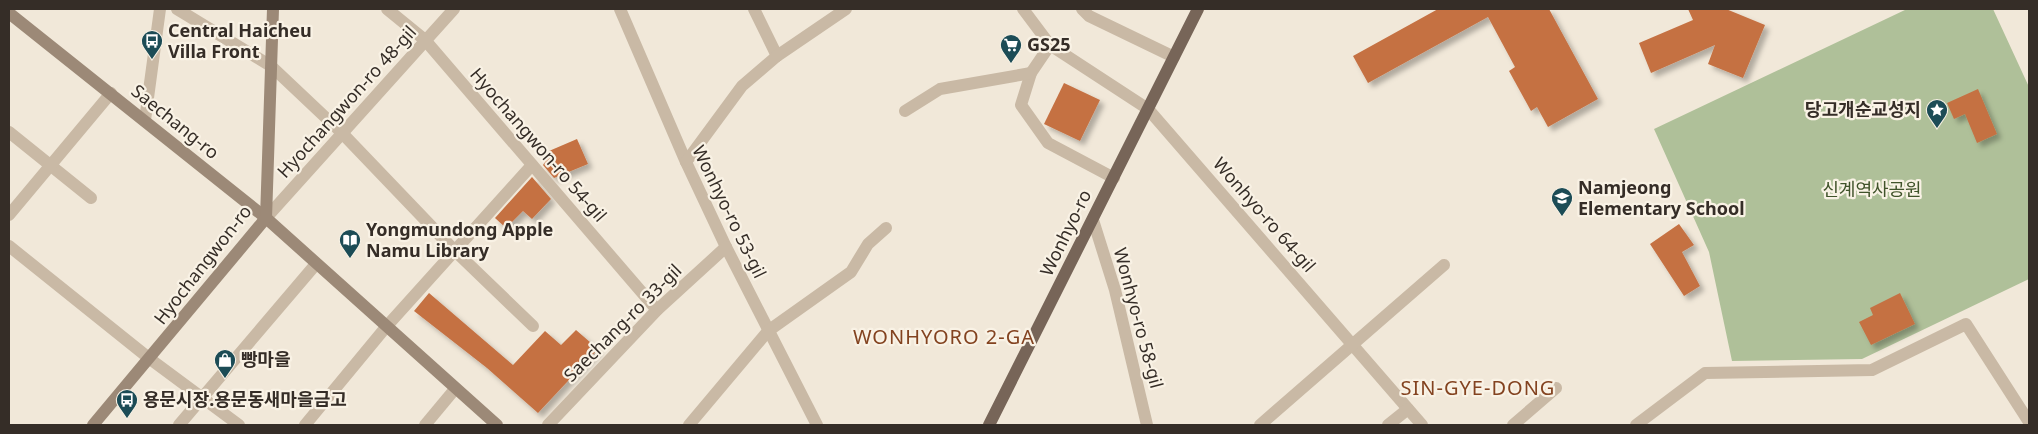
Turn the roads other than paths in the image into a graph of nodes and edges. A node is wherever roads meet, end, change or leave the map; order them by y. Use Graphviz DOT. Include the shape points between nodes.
graph roads {
  1 [pos="160,9"];
  2 [pos="177,9"];
  3 [pos="273,9"];
  4 [pos="387,9"];
  5 [pos="454,9"];
  6 [pos="620,9"];
  7 [pos="754,9"];
  8 [pos="846,9"];
  9 [pos="1023,9"];
  10 [pos="1082,9"];
  11 [pos="1195,10"];
  12 [pos="9,13"];
  13 [pos="830,13"];
  14 [pos="425,40"];
  15 [pos="1050,45"];
  16 [pos="777,56"];
  17 [pos="1174,57"];
  18 [pos="270,66"];
  19 [pos="1031,73"];
  20 [pos="111,93"];
  21 [pos="1148,109"];
  22 [pos="905,111"];
  23 [pos="145,120"];
  24 [pos="9,132"];
  25 [pos="342,133"];
  26 [pos="686,162"];
  27 [pos="50,165"];
  28 [pos="532,165"];
  29 [pos="1114,178"];
  30 [pos="91,198"];
  31 [pos="9,215"];
  32 [pos="266,218"];
  33 [pos="1093,220"];
  34 [pos="886,228"];
  35 [pos="9,246"];
  36 [pos="726,247"];
  37 [pos="455,251"];
  38 [pos="316,264"];
  39 [pos="1444,264"];
  40 [pos="657,310"];
  41 [pos="533,326"];
  42 [pos="386,328"];
  43 [pos="768,331"];
  44 [pos="1354,344"];
  45 [pos="150,359"];
  46 [pos="1556,388"];
  47 [pos="455,389"];
  48 [pos="202,398"];
  49 [pos="1408,409"];
  50 [pos="2029,422"];
  51 [pos="93,425"];
  52 [pos="180,425"];
  53 [pos="239,425"];
  54 [pos="305,425"];
  55 [pos="425,425"];
  56 [pos="497,425"];
  57 [pos="548,425"];
  58 [pos="689,425"];
  59 [pos="816,425"];
  60 [pos="989,425"];
  61 [pos="1147,425"];
  62 [pos="1260,425"];
  63 [pos="1388,425"];
  64 [pos="1422,425"];
  65 [pos="1512,425"];
  66 [pos="1636,425"];
  1 -- 23 [label="street"];
  2 -- 18 [label="street"];
  3 -- 18 [label="main road, Hyochangwon-ro"];
  4 -- 14 [label="street, Hyochangwon-ro 54-gil"];
  5 -- 14 [label="street, Hyochangwon-ro 48-gil"];
  6 -- 26 [label="street, Wonhyo-ro 53-gil"];
  7 -- 16 [label="street"];
  8 -- 13 [label="street"];
  9 -- 15 [label="street, Wonhyo-ro 64-gil"];
  10 -- 17 [label="street" via="1089,16"];
  11 -- 17 [label="main road, Wonhyo-ro"];
  12 -- 20 [label="main road, Saechang-ro"];
  13 -- 16 [label="street"];
  14 -- 25 [label="street, Hyochangwon-ro 48-gil"];
  14 -- 28 [label="street, Hyochangwon-ro 54-gil"];
  15 -- 19 [label="street"];
  15 -- 21 [label="street, Wonhyo-ro 64-gil"];
  16 -- 26 [label="street" via="742,86"];
  17 -- 21 [label="main road, Wonhyo-ro"];
  18 -- 25 [label="street"];
  18 -- 32 [label="main road, Hyochangwon-ro"];
  19 -- 22 [label="street" via="940,89"];
  19 -- 29 [label="street" via="1021,105 1048,143"];
  20 -- 23 [label="main road, Saechang-ro"];
  20 -- 27 [label="street"];
  21 -- 29 [label="main road, Wonhyo-ro"];
  21 -- 44 [label="street, Wonhyo-ro 64-gil"];
  23 -- 32 [label="main road, Saechang-ro"];
  24 -- 27 [label="street"];
  25 -- 32 [label="street, Hyochangwon-ro 48-gil"];
  25 -- 37 [label="street"];
  26 -- 36 [label="street, Wonhyo-ro 53-gil"];
  27 -- 30 [label="street"];
  27 -- 31 [label="street"];
  28 -- 37 [label="street"];
  28 -- 40 [label="street, Hyochangwon-ro 54-gil"];
  29 -- 33 [label="main road, Wonhyo-ro"];
  32 -- 38 [label="main road, Saechang-ro"];
  32 -- 45 [label="main road, Hyochangwon-ro"];
  33 -- 60 [label="main road, Wonhyo-ro"];
  33 -- 61 [label="street, Wonhyo-ro 58-gil" via="1115,290"];
  34 -- 43 [label="street" via="868,244 851,272"];
  35 -- 45 [label="street"];
  36 -- 40 [label="street, Saechang-ro 33-gil"];
  36 -- 43 [label="street, Wonhyo-ro 53-gil"];
  37 -- 41 [label="street"];
  37 -- 42 [label="street"];
  38 -- 42 [label="main road, Saechang-ro"];
  38 -- 48 [label="street"];
  39 -- 44 [label="street"];
  40 -- 57 [label="street, Saechang-ro 33-gil"];
  42 -- 47 [label="main road, Saechang-ro"];
  42 -- 54 [label="street"];
  43 -- 58 [label="street"];
  43 -- 59 [label="street, Wonhyo-ro 53-gil"];
  44 -- 49 [label="street, Wonhyo-ro 64-gil"];
  44 -- 62 [label="street"];
  45 -- 48 [label="street"];
  45 -- 51 [label="main road, Hyochangwon-ro"];
  46 -- 65 [label="street"];
  47 -- 55 [label="street"];
  47 -- 56 [label="main road, Saechang-ro"];
  48 -- 52 [label="street"];
  48 -- 53 [label="street"];
  49 -- 63 [label="street"];
  49 -- 64 [label="street, Wonhyo-ro 64-gil"];
  50 -- 66 [label="street" via="1966,324 1872,370 1705,373"];
}
